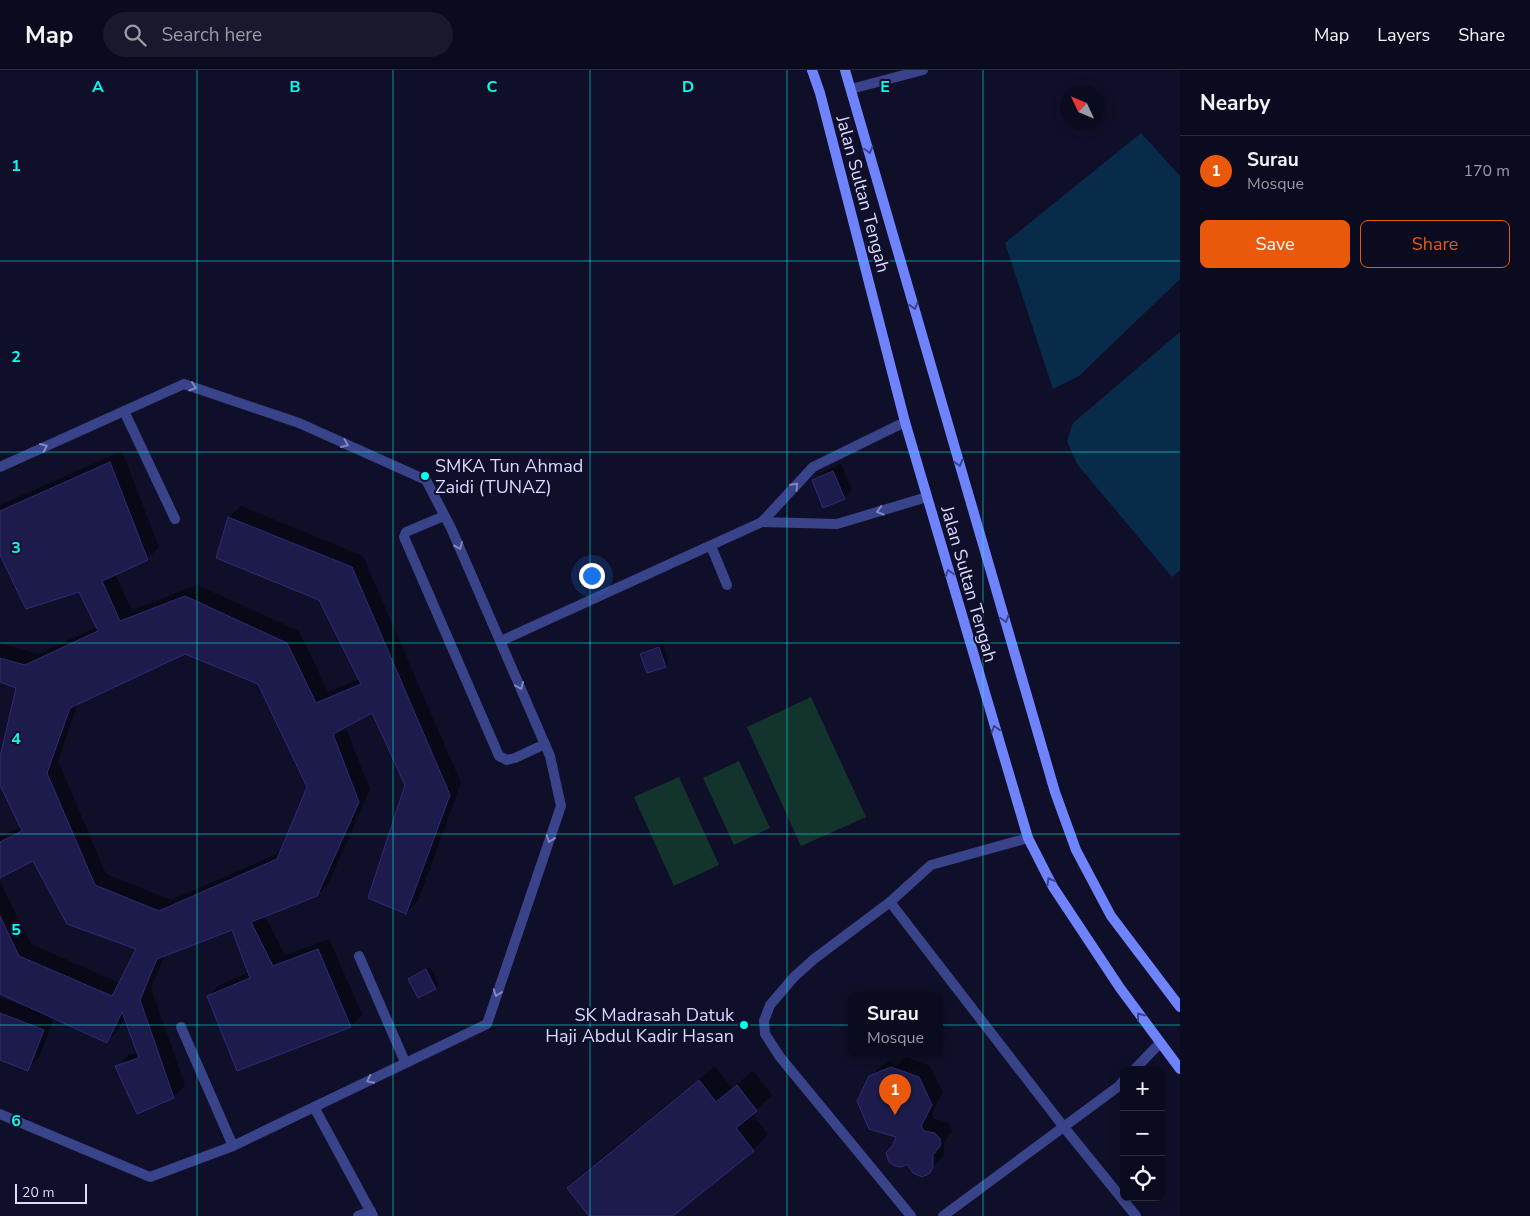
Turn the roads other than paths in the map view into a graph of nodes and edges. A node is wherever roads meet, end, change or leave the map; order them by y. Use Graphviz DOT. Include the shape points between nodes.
graph roads {
  1 [pos="812,70"];
  2 [pos="845,70"];
  3 [pos="923,70"];
  4 [pos="851,89"];
  5 [pos="124,411"];
  6 [pos="905,422"];
  7 [pos="0,467"];
  8 [pos="926,498"];
  9 [pos="444,516"];
  10 [pos="175,520"];
  11 [pos="762,522"];
  12 [pos="711,546"];
  13 [pos="727,585"];
  14 [pos="501,641"];
  15 [pos="545,744"];
  16 [pos="1028,838"];
  17 [pos="890,902"];
  18 [pos="359,956"];
  19 [pos="1180,1007"];
  20 [pos="181,1027"];
  21 [pos="1160,1043"];
  22 [pos="405,1062"];
  23 [pos="1138,1066"];
  24 [pos="1180,1069"];
  25 [pos="1120,1085"];
  26 [pos="314,1107"];
  27 [pos="0,1114"];
  28 [pos="1063,1126"];
  29 [pos="232,1146"];
  30 [pos="372,1214"];
  31 [pos="358,1216"];
  32 [pos="911,1216"];
  33 [pos="943,1216"];
  34 [pos="1136,1216"];
  1 -- 6 [label="main road, Jalan Sultan Tengah"];
  2 -- 4 [label="main road, Jalan Sultan Tengah"];
  3 -- 4 [label="lane"];
  4 -- 19 [label="main road, Jalan Sultan Tengah, one-way" via="1055,792 1076,850 1111,916"];
  7 -- 5 [label="lane, one-way"];
  5 -- 9 [label="lane, one-way" via="184,384 299,423 426,480"];
  5 -- 10 [label="lane"];
  6 -- 8 [label="main road, Jalan Sultan Tengah"];
  11 -- 6 [label="lane, one-way" via="813,466"];
  8 -- 11 [label="lane, one-way" via="837,524"];
  16 -- 8 [label="main road, Jalan Sultan Tengah, one-way"];
  9 -- 14 [label="lane, one-way"];
  9 -- 15 [label="lane" via="406,532 404,537 499,756 507,760 515,758"];
  11 -- 12 [label="lane"];
  12 -- 13 [label="lane"];
  12 -- 14 [label="lane"];
  14 -- 15 [label="lane, one-way"];
  15 -- 22 [label="lane, one-way" via="561,806 486,1024"];
  16 -- 17 [label="lane" via="931,865"];
  21 -- 16 [label="main road, Jalan Sultan Tengah, one-way" via="1054,887"];
  17 -- 28 [label="lane"];
  17 -- 32 [label="lane" via="794,977 770,1005 764,1021 765,1034 780,1057"];
  18 -- 22 [label="lane"];
  20 -- 29 [label="lane"];
  21 -- 23 [label="lane"];
  21 -- 24 [label="main road, Jalan Sultan Tengah"];
  22 -- 26 [label="lane, one-way"];
  25 -- 28 [label="lane"];
  26 -- 29 [label="lane"];
  26 -- 30 [label="lane"];
  27 -- 29 [label="lane" via="150,1177"];
  28 -- 33 [label="lane"];
  28 -- 34 [label="lane"];
  30 -- 31 [label="lane"];
}
